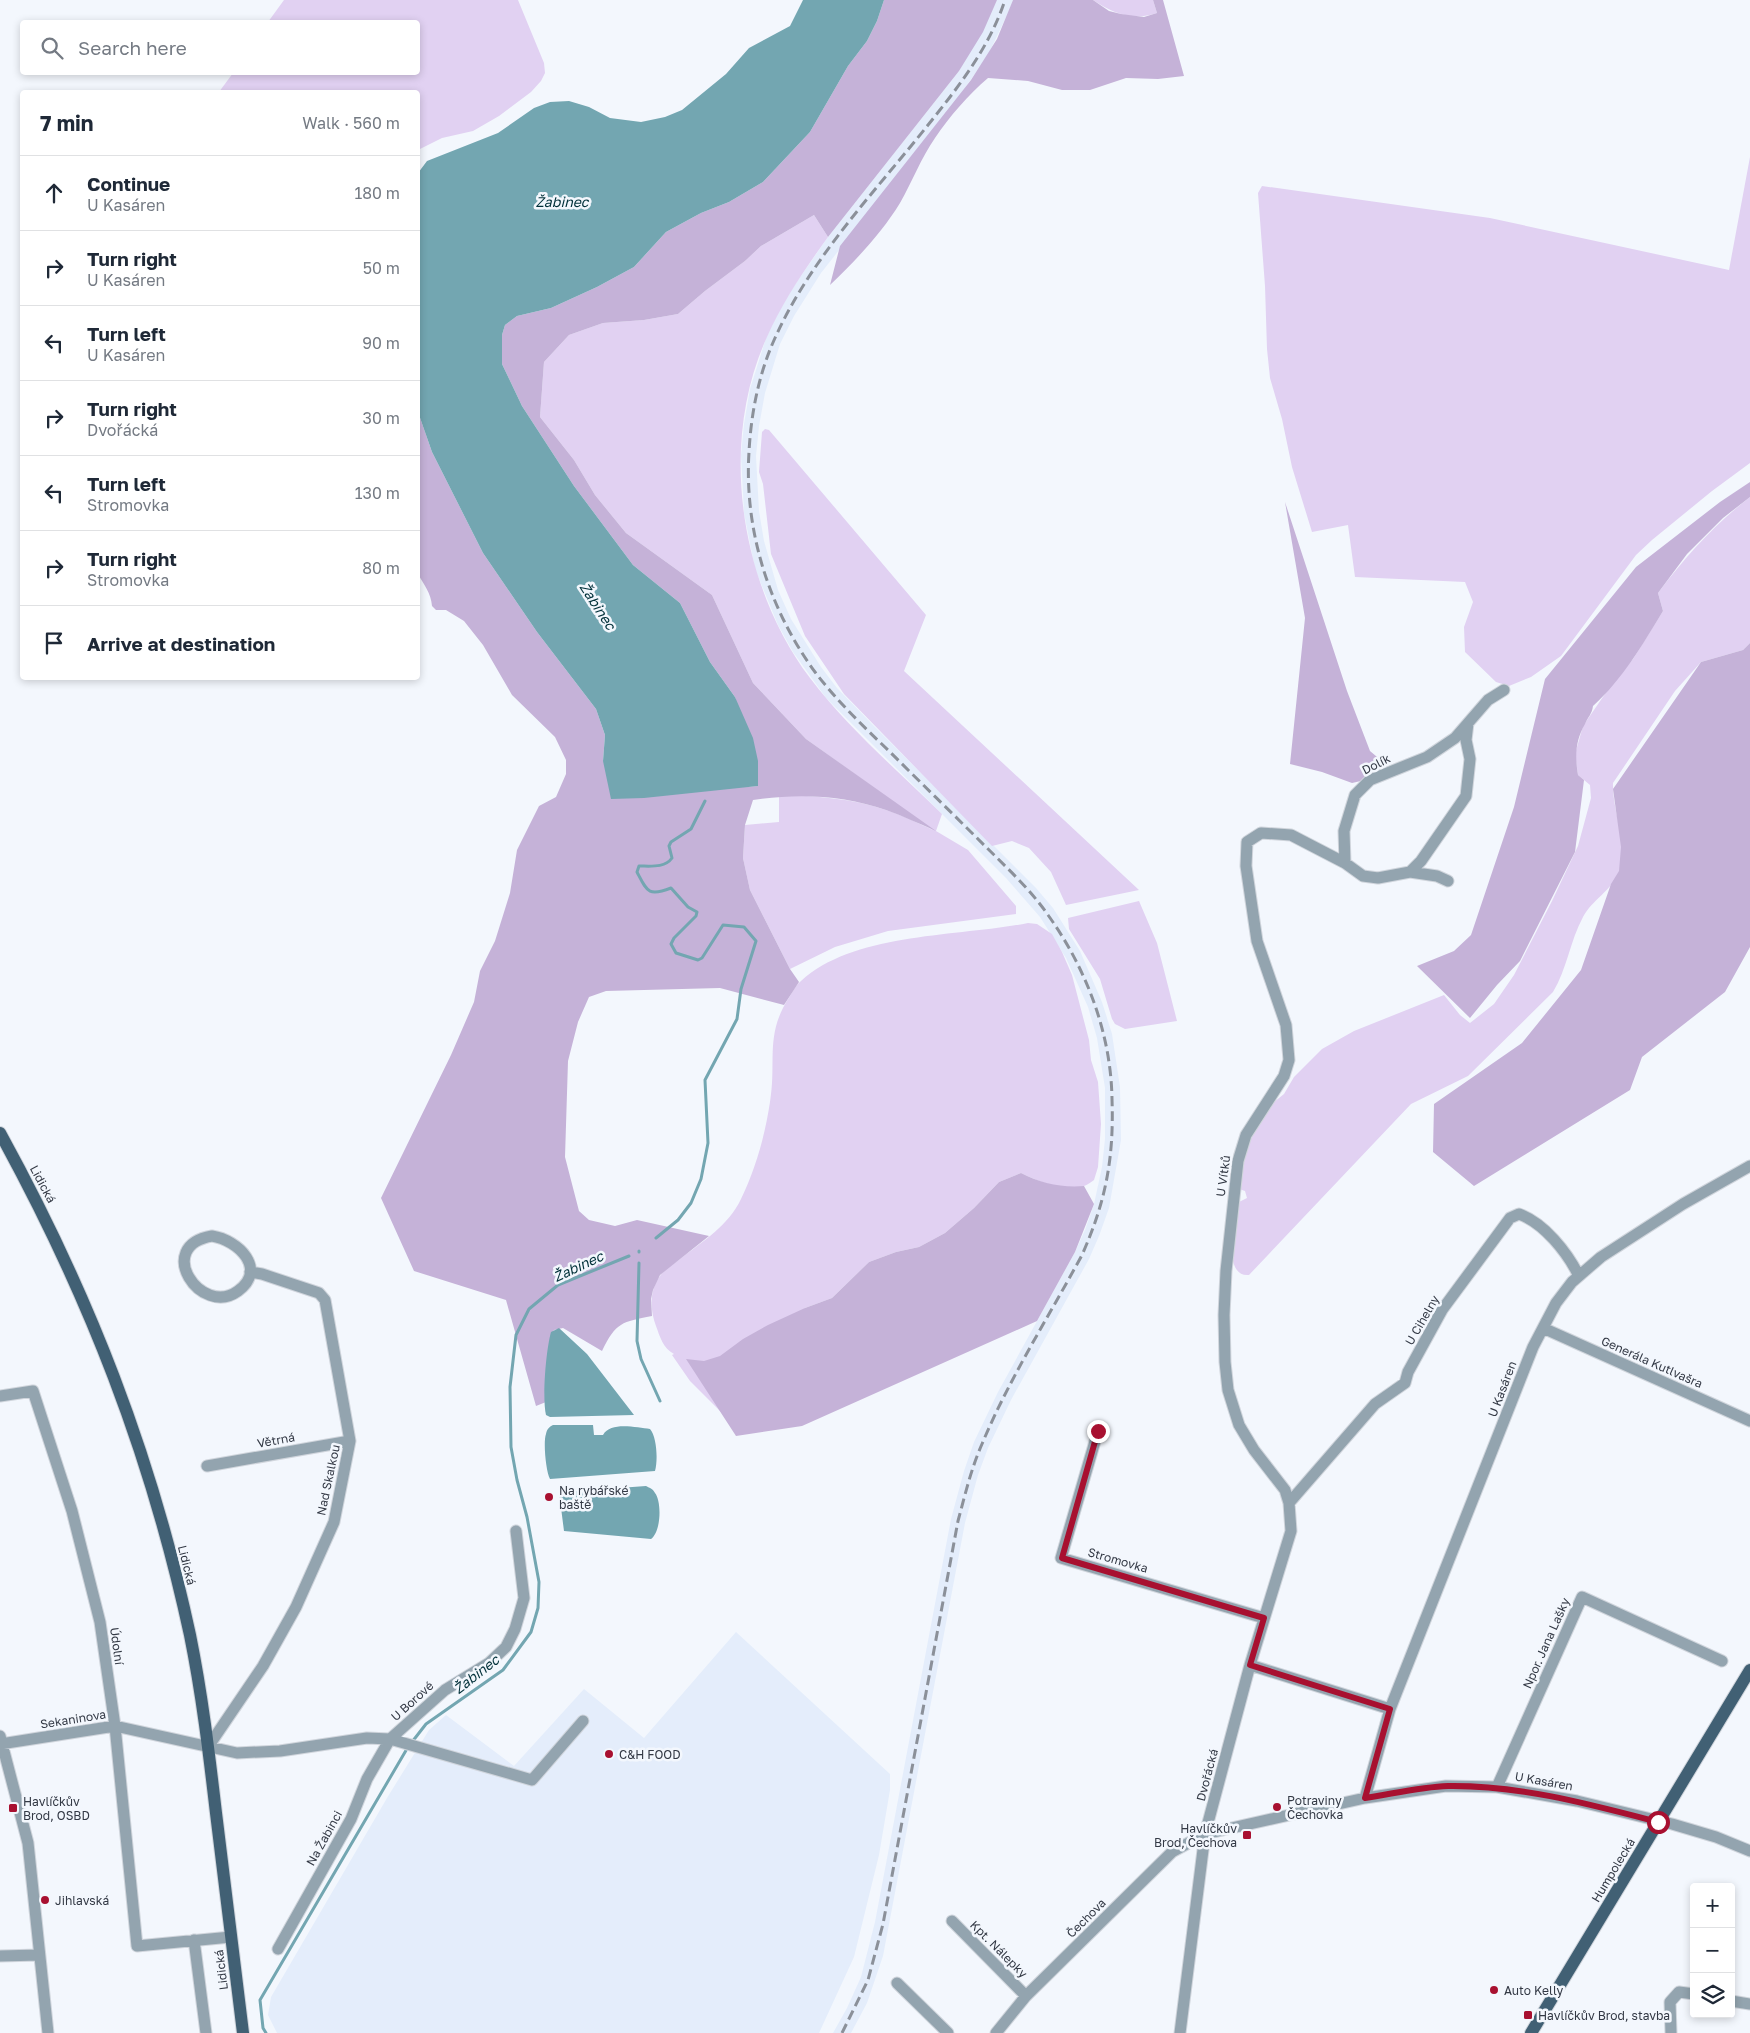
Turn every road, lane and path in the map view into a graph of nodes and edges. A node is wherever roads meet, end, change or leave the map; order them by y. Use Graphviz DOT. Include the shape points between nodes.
graph roads {
  1 [pos="1504,690"];
  2 [pos="1468,723"];
  3 [pos="1344,863"];
  4 [pos="1410,872"];
  5 [pos="1448,882"];
  6 [pos="0,1133"];
  7 [pos="1750,1166"];
  8 [pos="250,1272"];
  9 [pos="1579,1276"];
  10 [pos="1543,1328"];
  11 [pos="0,1396"];
  12 [pos="1750,1420"];
  13 [pos="1098,1431"];
  14 [pos="350,1441"];
  15 [pos="207,1466"];
  16 [pos="1289,1503"];
  17 [pos="516,1531"];
  18 [pos="1290,1531"];
  19 [pos="1264,1618"];
  20 [pos="1722,1661"];
  21 [pos="1250,1665"];
  22 [pos="1750,1670"];
  23 [pos="1390,1709"];
  24 [pos="583,1721"];
  25 [pos="115,1726"];
  26 [pos="390,1739"];
  27 [pos="1,1741"];
  28 [pos="208,1747"];
  29 [pos="1497,1787"];
  30 [pos="1365,1798"];
  31 [pos="1658,1822"];
  32 [pos="1205,1834"];
  33 [pos="1750,1851"];
  34 [pos="952,1921"];
  35 [pos="231,1937"];
  36 [pos="194,1940"];
  37 [pos="278,1949"];
  38 [pos="39,1955"];
  39 [pos="0,1956"];
  40 [pos="897,1983"];
  41 [pos="1690,1993"];
  42 [pos="1026,1996"];
  43 [pos="1735,2002"];
  44 [pos="1750,2004"];
  45 [pos="48,2033"];
  46 [pos="206,2033"];
  47 [pos="243,2033"];
  48 [pos="948,2033"];
  49 [pos="996,2033"];
  50 [pos="1180,2033"];
  51 [pos="1531,2033"];
  52 [pos="1671,2033"];
  1 -- 2 [label="street, Dolík" via="1488,700"];
  2 -- 3 [label="street, Dolík" via="1455,738 1427,757 1370,780 1354,795 1344,831"];
  2 -- 4 [label="street" via="1466,740 1470,759 1466,796 1421,862"];
  3 -- 4 [label="street" via="1358,874 1372,878"];
  3 -- 16 [label="street, U Vítků" via="1291,835 1262,833 1247,842 1246,866 1257,941 1286,1025 1289,1060 1284,1076 1246,1135 1238,1161 1226,1280 1225,1362 1228,1390 1240,1425 1254,1450 1286,1490"];
  4 -- 5 [label="street" via="1438,876"];
  6 -- 28 [label="main road, Lidická" via="48,1223 101,1340 144,1459 164,1526 190,1637"];
  7 -- 9 [label="street, U Kasáren" via="1601,1256"];
  8 -- 8 [label="street" via="244,1286 236,1293 227,1296 208,1294 191,1283 186,1275 185,1257 195,1242 203,1238 221,1238 240,1248 249,1262"];
  8 -- 14 [label="street, Nad Skalkou" via="318,1293 325,1300"];
  9 -- 10 [label="street, U Kasáren" via="1556,1303"];
  9 -- 16 [label="street, U Cihelny" via="1561,1246 1536,1224 1519,1214 1510,1218 1442,1310 1405,1382 1375,1404"];
  10 -- 12 [label="street, Generála Kutlvašra"];
  10 -- 23 [label="street, U Kasáren"];
  11 -- 25 [label="street, Údolní" via="33,1391 72,1511 100,1622"];
  13 -- 19 [label="street, Stromovka" via="1062,1558"];
  14 -- 15 [label="street, Větrná"];
  14 -- 28 [label="street, Nad Skalkou" via="334,1522 296,1607 263,1666"];
  16 -- 18 [label="street, U Vítků"];
  17 -- 26 [label="street, U Borové" via="524,1598 506,1647 489,1663 445,1690"];
  18 -- 19 [label="street, Dvořácká"];
  19 -- 21 [label="street, Dvořácká"];
  20 -- 29 [label="street, Npor. Jana Lašky" via="1582,1597"];
  21 -- 23 [label="street"];
  21 -- 32 [label="street, Dvořácká"];
  22 -- 31 [label="main road, Humpolecká"];
  23 -- 30 [label="street, U Kasáren"];
  24 -- 26 [label="street" via="532,1780"];
  25 -- 27 [label="street, Sekaninova"];
  25 -- 28 [label="street, Sekaninova"];
  25 -- 36 [label="street, Údolní" via="137,1946"];
  26 -- 28 [label="street, U Borové" via="367,1738 280,1751 237,1753"];
  26 -- 37 [label="street, Na Žabinci" via="367,1779 351,1819"];
  27 -- 38 [label="street" via="28,1843"];
  28 -- 35 [label="main road, Lidická"];
  29 -- 30 [label="street, U Kasáren" via="1446,1786"];
  29 -- 31 [label="street, U Kasáren" via="1577,1801"];
  30 -- 32 [label="street, U Kasáren"];
  31 -- 33 [label="street, U Kasáren" via="1716,1837"];
  31 -- 51 [label="main road, Humpolecká"];
  32 -- 42 [label="street, Čechova" via="1172,1852"];
  32 -- 50 [label="street, Dvořácká"];
  34 -- 42 [label="street, Kpt. Nálepky"];
  35 -- 36 [label="street"];
  35 -- 47 [label="main road, Lidická"];
  36 -- 46 [label="street"];
  38 -- 39 [label="street"];
  38 -- 45 [label="street"];
  40 -- 48 [label="street"];
  41 -- 52 [label="street" via="1679,1992 1670,2002"];
  42 -- 49 [label="street, Čechova"];
  43 -- 44 [label="street"];
}
